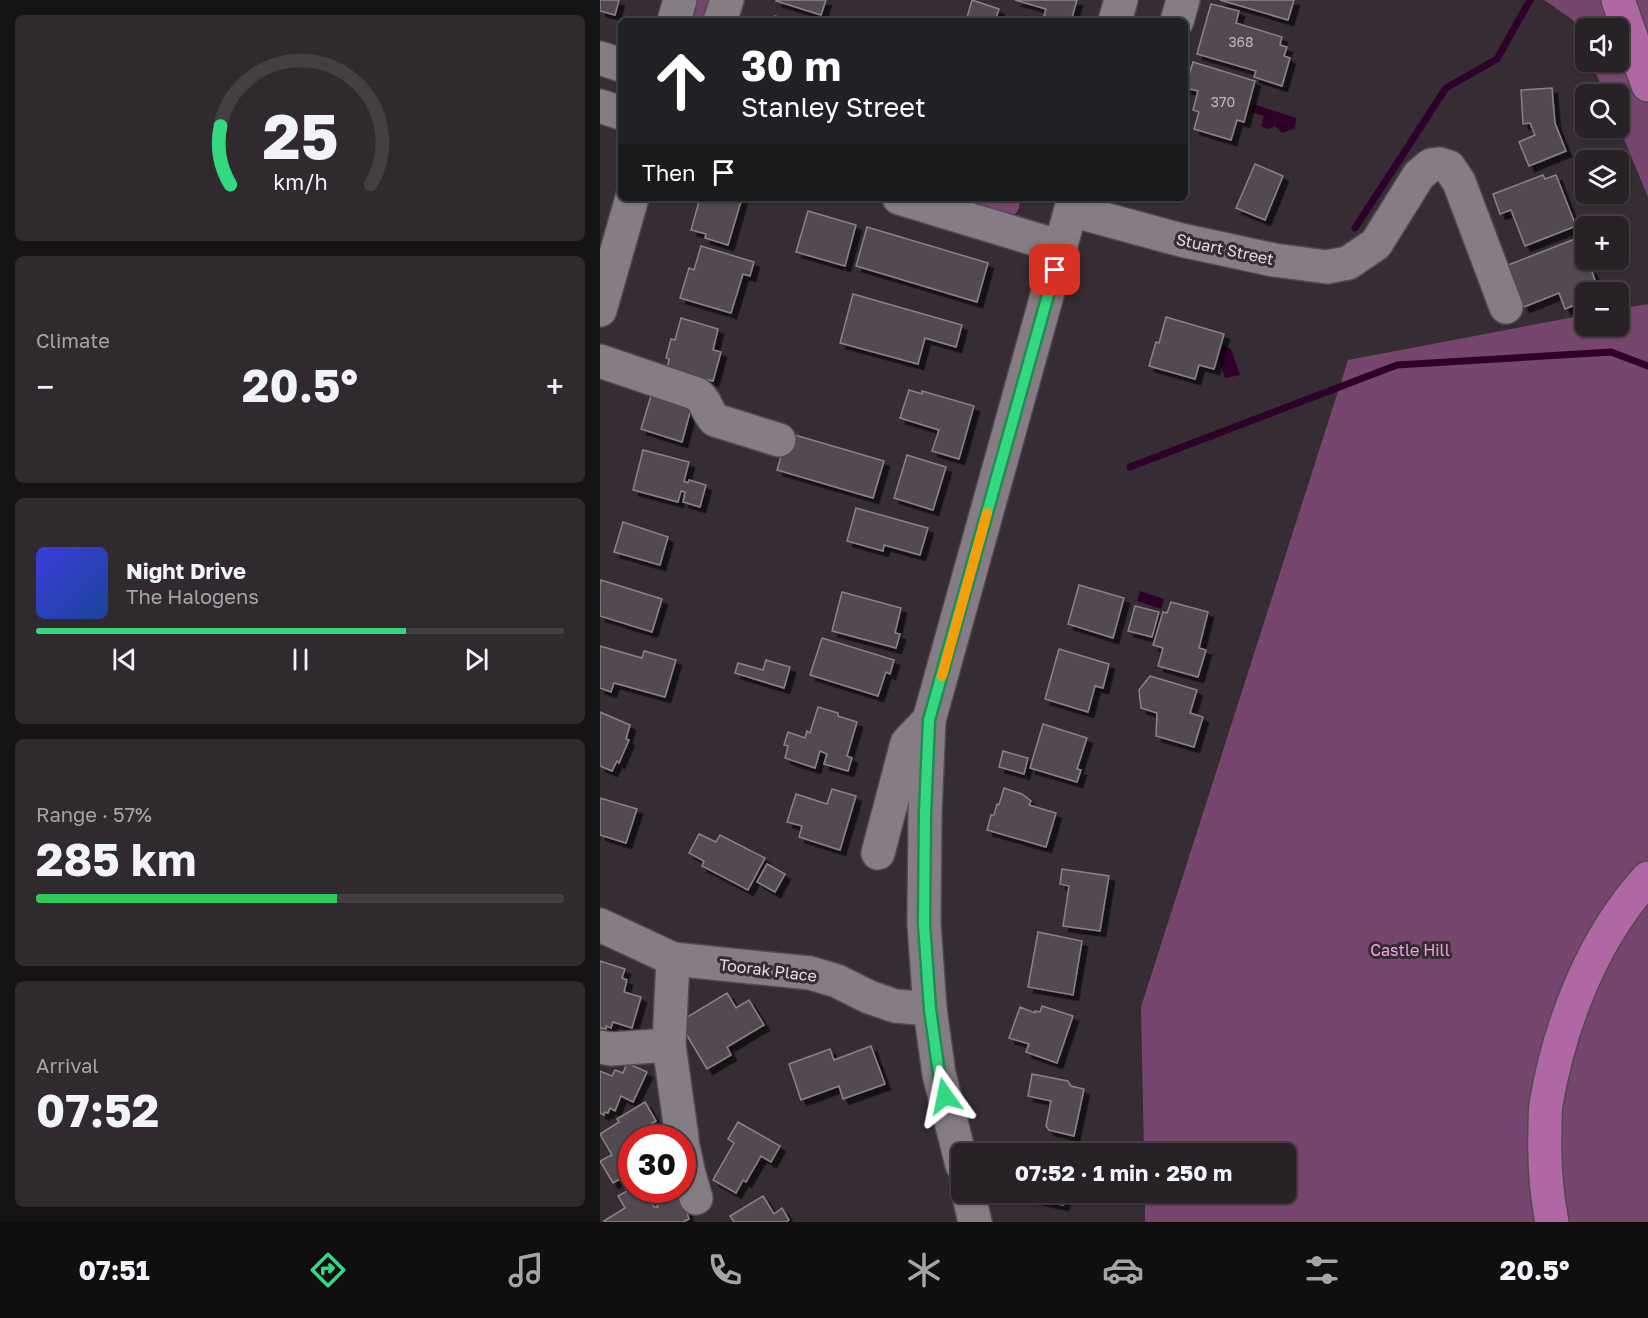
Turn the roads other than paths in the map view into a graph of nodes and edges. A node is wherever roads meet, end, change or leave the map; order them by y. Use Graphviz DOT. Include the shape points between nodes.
graph roads {
  1 [pos="680,0"];
  2 [pos="726,0"];
  3 [pos="1121,0"];
  4 [pos="1183,0"];
  5 [pos="1617,0"];
  6 [pos="675,18"];
  7 [pos="721,18"];
  8 [pos="1116,18"];
  9 [pos="1178,18"];
  10 [pos="600,58"];
  11 [pos="618,64"];
  12 [pos="1648,85"];
  13 [pos="600,106"];
  14 [pos="618,111"];
  15 [pos="631,201"];
  16 [pos="909,201"];
  17 [pos="1073,204"];
  18 [pos="1061,248"];
  19 [pos="1506,307"];
  20 [pos="600,310"];
  21 [pos="600,361"];
  22 [pos="779,440"];
  23 [pos="929,720"];
  24 [pos="878,853"];
  25 [pos="1648,878"];
  26 [pos="600,925"];
  27 [pos="673,959"];
  28 [pos="930,1009"];
  29 [pos="669,1045"];
  30 [pos="600,1047"];
  31 [pos="680,1125"];
  32 [pos="956,1143"];
  33 [pos="971,1203"];
  34 [pos="975,1222"];
  35 [pos="1552,1222"];
  1 -- 6 [label="street"];
  2 -- 7 [label="street"];
  3 -- 8 [label="street"];
  4 -- 9 [label="street"];
  5 -- 12 [label="main road"];
  10 -- 11 [label="street"];
  13 -- 14 [label="street"];
  15 -- 20 [label="street"];
  16 -- 18 [label="street"];
  17 -- 18 [label="street"];
  17 -- 19 [label="street, Stuart Street" via="1181,240 1327,267 1348,263 1377,244 1419,175 1439,164 1449,167 1459,182"];
  18 -- 23 [label="street"];
  21 -- 22 [label="street" via="697,394 715,420"];
  23 -- 24 [label="street" via="907,743"];
  23 -- 28 [label="street" via="924,924"];
  25 -- 35 [label="main road" via="1607,932 1590,963 1562,1039 1546,1105 1544,1154"];
  26 -- 27 [label="street, Toorak Place"];
  27 -- 28 [label="street, Toorak Place" via="810,973 895,1006"];
  27 -- 29 [label="street"];
  28 -- 32 [label="street" via="939,1074"];
  29 -- 30 [label="street"];
  29 -- 31 [label="street"];
  33 -- 34 [label="street"];
}
